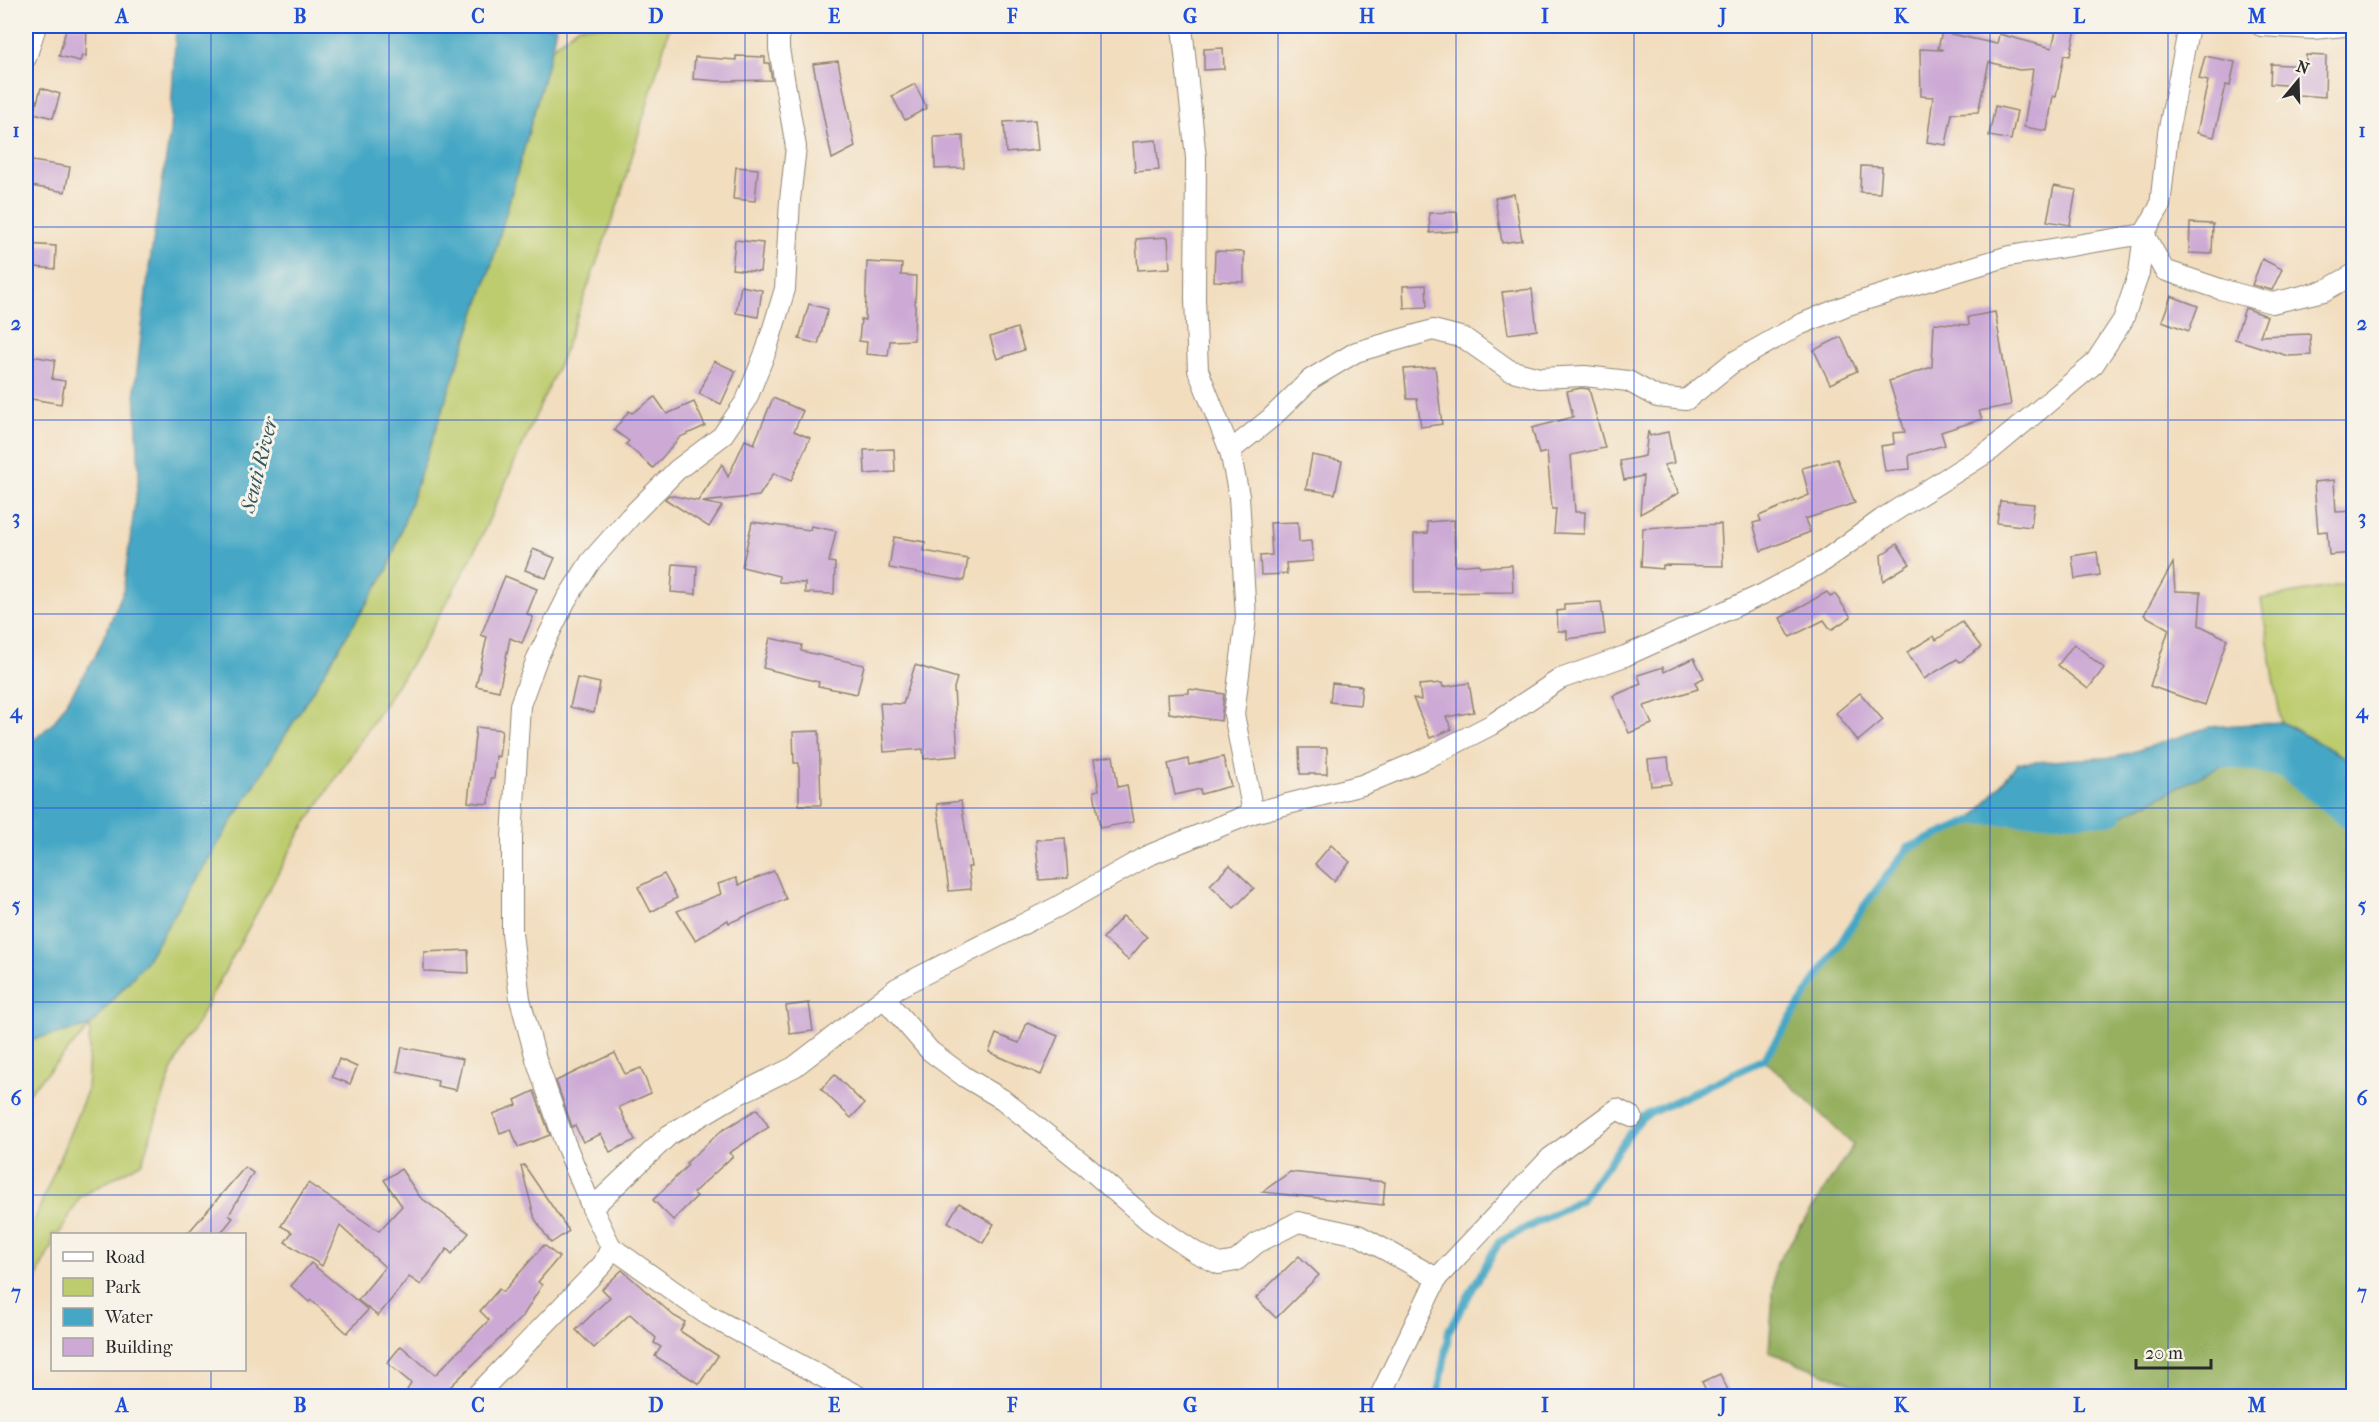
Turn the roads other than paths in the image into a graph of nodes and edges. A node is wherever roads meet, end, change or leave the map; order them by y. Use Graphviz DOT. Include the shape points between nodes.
graph roads {
  1 [pos="36,26"];
  2 [pos="779,26"];
  3 [pos="1182,26"];
  4 [pos="2189,26"];
  5 [pos="2261,26"];
  6 [pos="2345,26"];
  7 [pos="26,58"];
  8 [pos="2144,234"];
  9 [pos="2354,274"];
  10 [pos="1230,451"];
  11 [pos="1254,813"];
  12 [pos="884,998"];
  13 [pos="1632,1117"];
  14 [pos="592,1208"];
  15 [pos="611,1247"];
  16 [pos="1437,1278"];
  17 [pos="476,1396"];
  18 [pos="858,1396"];
  19 [pos="1380,1396"];
  1 -- 7 [label="street"];
  2 -- 14 [label="street" via="779,49 796,147 785,289 767,348 746,401 722,436 677,470 591,561 538,656 520,705 512,838 514,962 536,1059"];
  3 -- 10 [label="street" via="1196,158 1198,370"];
  4 -- 8 [label="street" via="2168,133 2160,206"];
  5 -- 6 [label="street"];
  8 -- 9 [label="street" via="2164,270 2272,303 2324,291"];
  8 -- 10 [label="street" via="2009,256 1845,306 1799,325 1732,363 1686,400 1657,397 1628,381 1585,376 1539,378 1509,370 1464,338 1433,330 1356,352 1311,379"];
  8 -- 11 [label="street" via="2139,273 2122,320 2094,364 1991,450 1824,561 1762,594 1625,656 1560,679 1491,725 1427,758 1362,785"];
  10 -- 11 [label="street" via="1239,496 1246,618 1234,714"];
  11 -- 12 [label="street" via="1147,856"];
  12 -- 14 [label="street" via="794,1066 669,1135"];
  12 -- 16 [label="street" via="930,1051 1002,1100 1149,1221 1195,1252 1219,1264 1236,1261 1257,1243 1298,1222 1358,1235"];
  13 -- 16 [label="street" via="1617,1109 1550,1158"];
  14 -- 15 [label="street"];
  15 -- 17 [label="street" via="603,1264"];
  15 -- 18 [label="street" via="706,1314"];
  16 -- 19 [label="street"];
}
